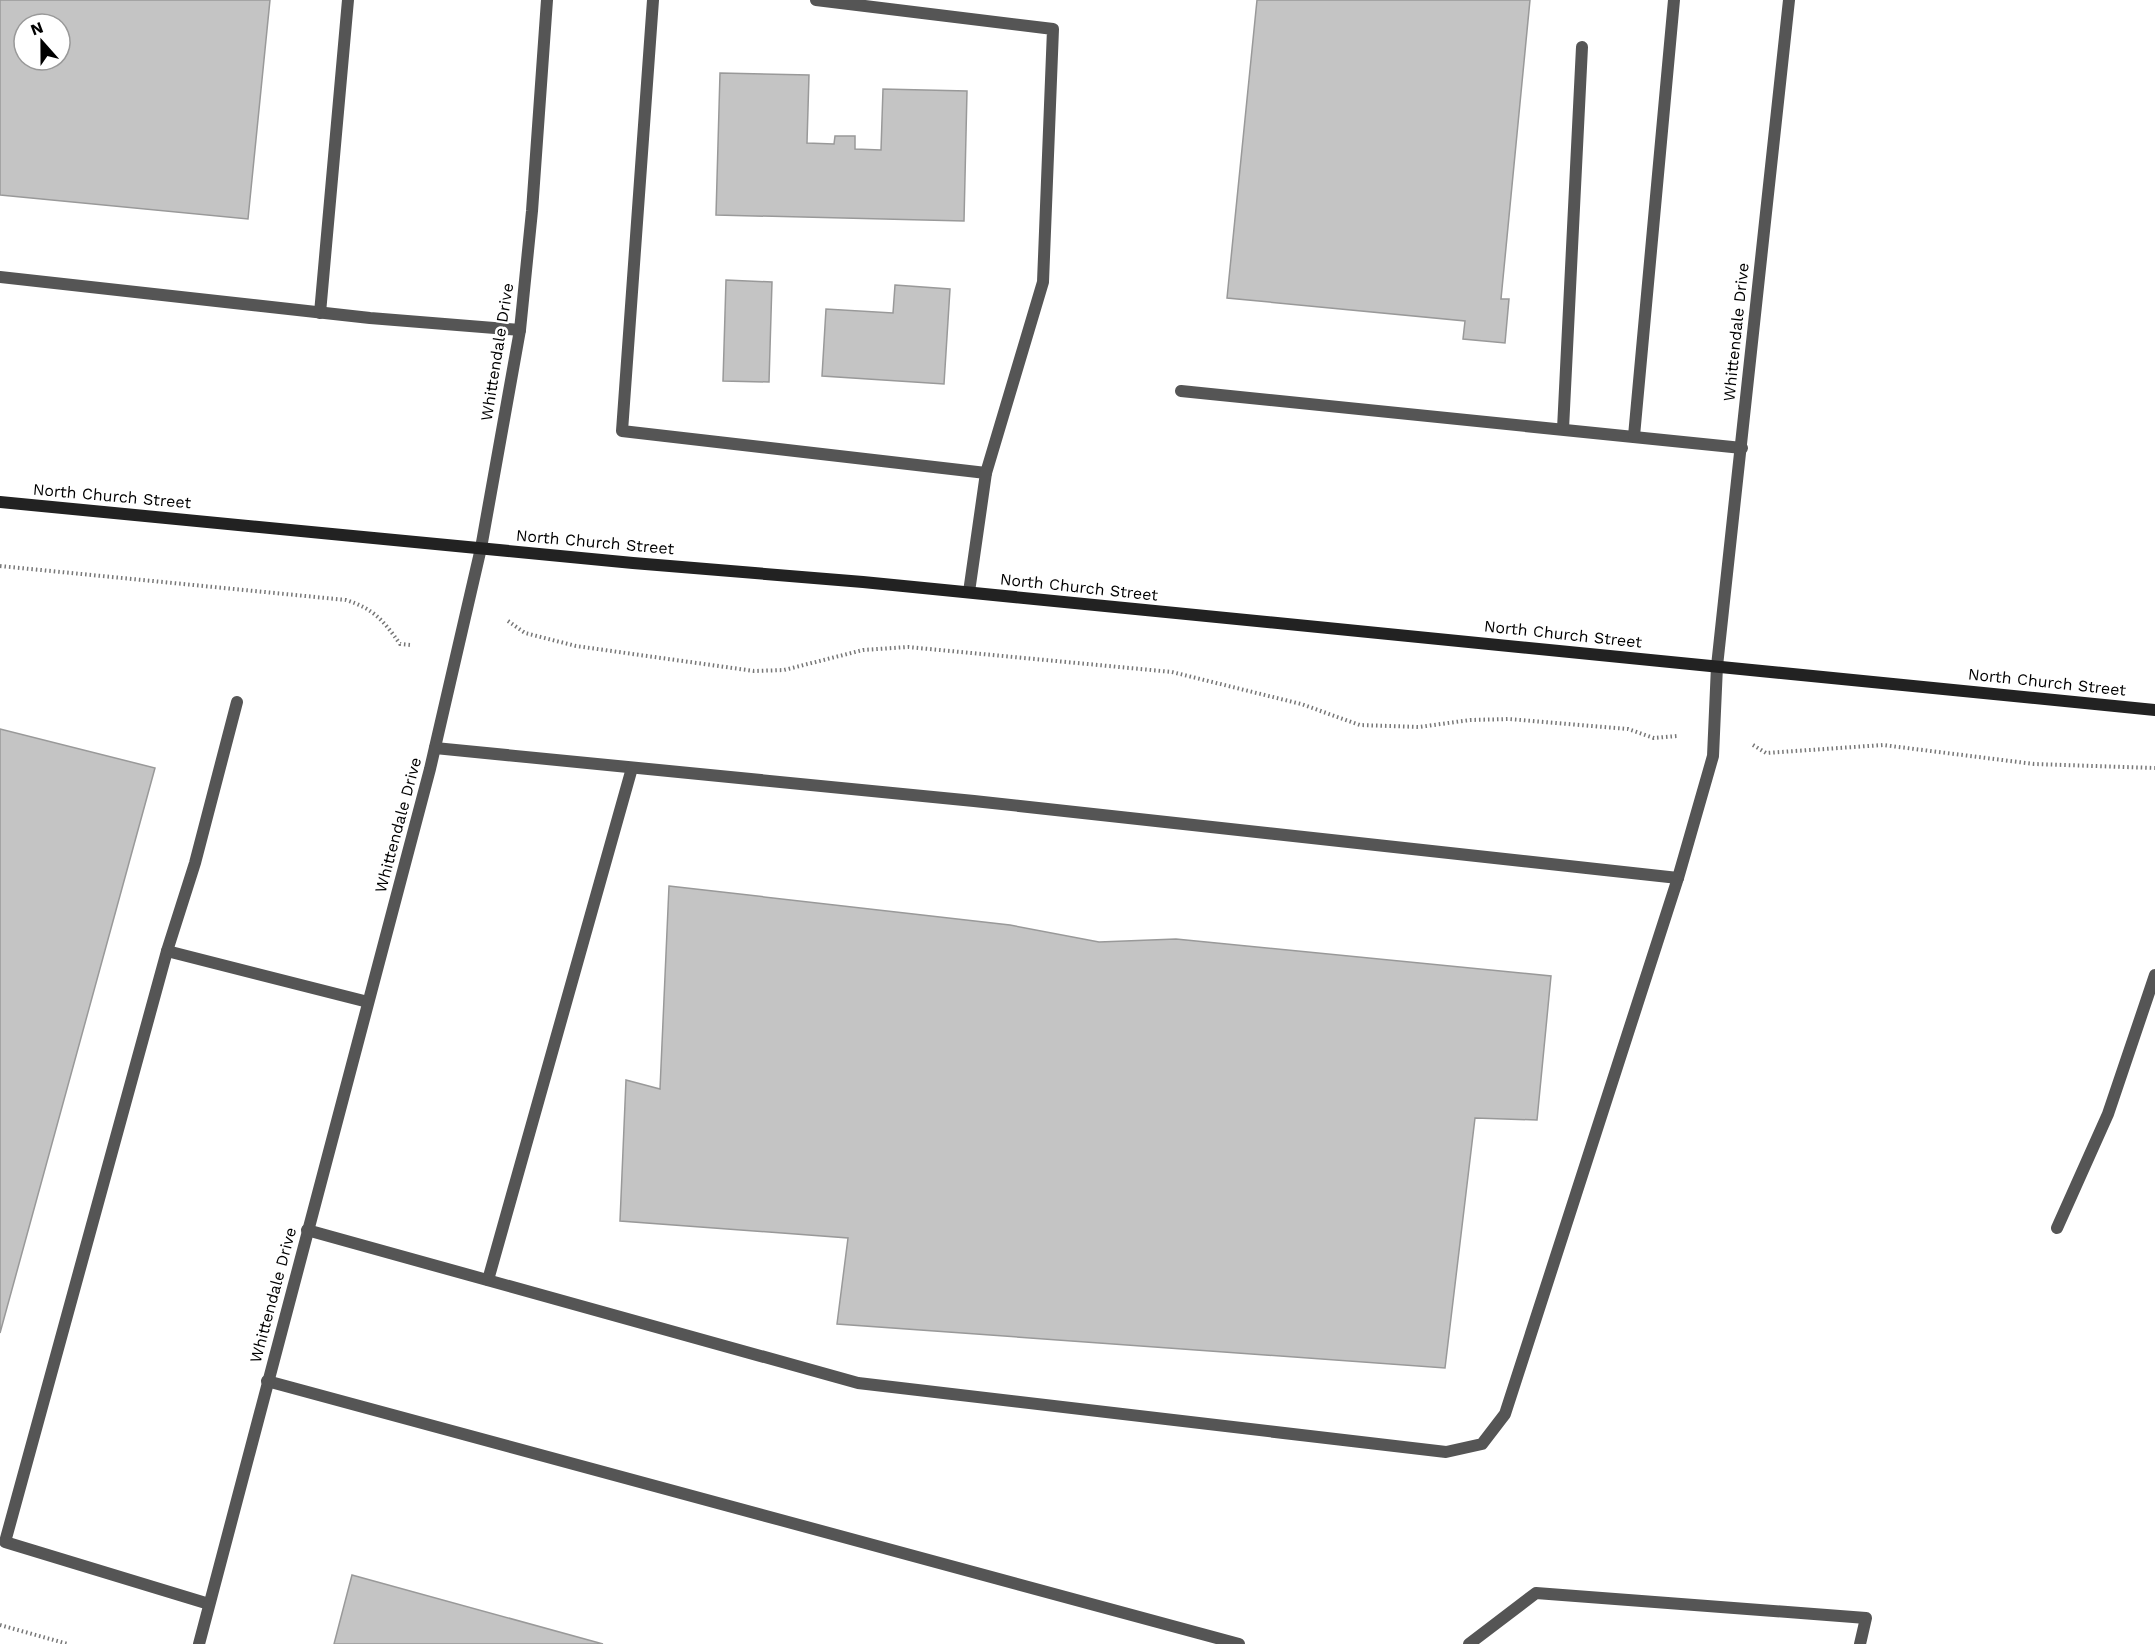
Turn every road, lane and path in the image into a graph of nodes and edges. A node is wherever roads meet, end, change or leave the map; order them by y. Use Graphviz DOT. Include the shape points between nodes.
graph roads {
  1 [pos="348,0"];
  2 [pos="547,0"];
  3 [pos="653,0"];
  4 [pos="816,0"];
  5 [pos="1674,0"];
  6 [pos="1789,0"];
  7 [pos="1582,47"];
  8 [pos="0,277"];
  9 [pos="320,313"];
  10 [pos="520,330"];
  11 [pos="1181,391"];
  12 [pos="1563,429"];
  13 [pos="1634,436"];
  14 [pos="1742,448"];
  15 [pos="987,473"];
  16 [pos="0,502"];
  17 [pos="481,548"];
  18 [pos="0,566"];
  19 [pos="969,592"];
  20 [pos="508,621"];
  21 [pos="411,645"];
  22 [pos="1717,666"];
  23 [pos="237,702"];
  24 [pos="2155,710"];
  25 [pos="1677,736"];
  26 [pos="1753,745"];
  27 [pos="435,748"];
  28 [pos="632,768"];
  29 [pos="2155,768"];
  30 [pos="1678,878"];
  31 [pos="167,951"];
  32 [pos="2155,975"];
  33 [pos="368,1002"];
  34 [pos="2057,1228"];
  35 [pos="307,1230"];
  36 [pos="488,1280"];
  37 [pos="267,1381"];
  38 [pos="2,1541"];
  39 [pos="209,1604"];
  40 [pos="0,1625"];
  41 [pos="68,1644"];
  42 [pos="199,1644"];
  43 [pos="1239,1644"];
  44 [pos="1469,1644"];
  45 [pos="1860,1644"];
  1 -- 9 [label="street"];
  2 -- 10 [label="street, Whittendale Drive"];
  3 -- 15 [label="street" via="622,432"];
  4 -- 15 [label="street" via="1053,29 1043,282"];
  5 -- 13 [label="street"];
  6 -- 14 [label="street, Whittendale Drive"];
  7 -- 12 [label="street"];
  8 -- 9 [label="street"];
  9 -- 10 [label="street"];
  10 -- 17 [label="street, Whittendale Drive"];
  11 -- 12 [label="street"];
  12 -- 13 [label="street"];
  13 -- 14 [label="street"];
  14 -- 22 [label="street, Whittendale Drive"];
  15 -- 19 [label="street"];
  16 -- 17 [label="main road, North Church Street"];
  17 -- 19 [label="main road, North Church Street"];
  17 -- 27 [label="street, Whittendale Drive"];
  18 -- 21 [label="path" via="346,600 365,606 400,644"];
  19 -- 22 [label="main road, North Church Street"];
  20 -- 25 [label="path" via="525,633 576,646 754,671 784,670 863,650 908,647 1172,672 1301,704 1360,725 1419,727 1509,718 1628,729 1654,738"];
  22 -- 24 [label="main road, North Church Street"];
  22 -- 30 [label="street, Whittendale Drive" via="1713,756"];
  23 -- 31 [label="street" via="195,863"];
  26 -- 29 [label="path" via="1766,753 1883,746 2034,764"];
  27 -- 28 [label="street"];
  27 -- 33 [label="street, Whittendale Drive"];
  28 -- 30 [label="street"];
  28 -- 36 [label="street"];
  30 -- 36 [label="street, Whittendale Drive" via="1505,1414 1482,1444 1446,1452 858,1383"];
  31 -- 33 [label="street"];
  31 -- 38 [label="street"];
  32 -- 34 [label="street" via="2108,1114"];
  33 -- 35 [label="street, Whittendale Drive"];
  35 -- 36 [label="street, Whittendale Drive"];
  35 -- 37 [label="street, Whittendale Drive"];
  37 -- 39 [label="street, Whittendale Drive"];
  37 -- 43 [label="street"];
  38 -- 39 [label="street"];
  39 -- 42 [label="street, Whittendale Drive"];
  40 -- 41 [label="path"];
  44 -- 45 [label="street" via="1536,1593 1866,1618"];
}
